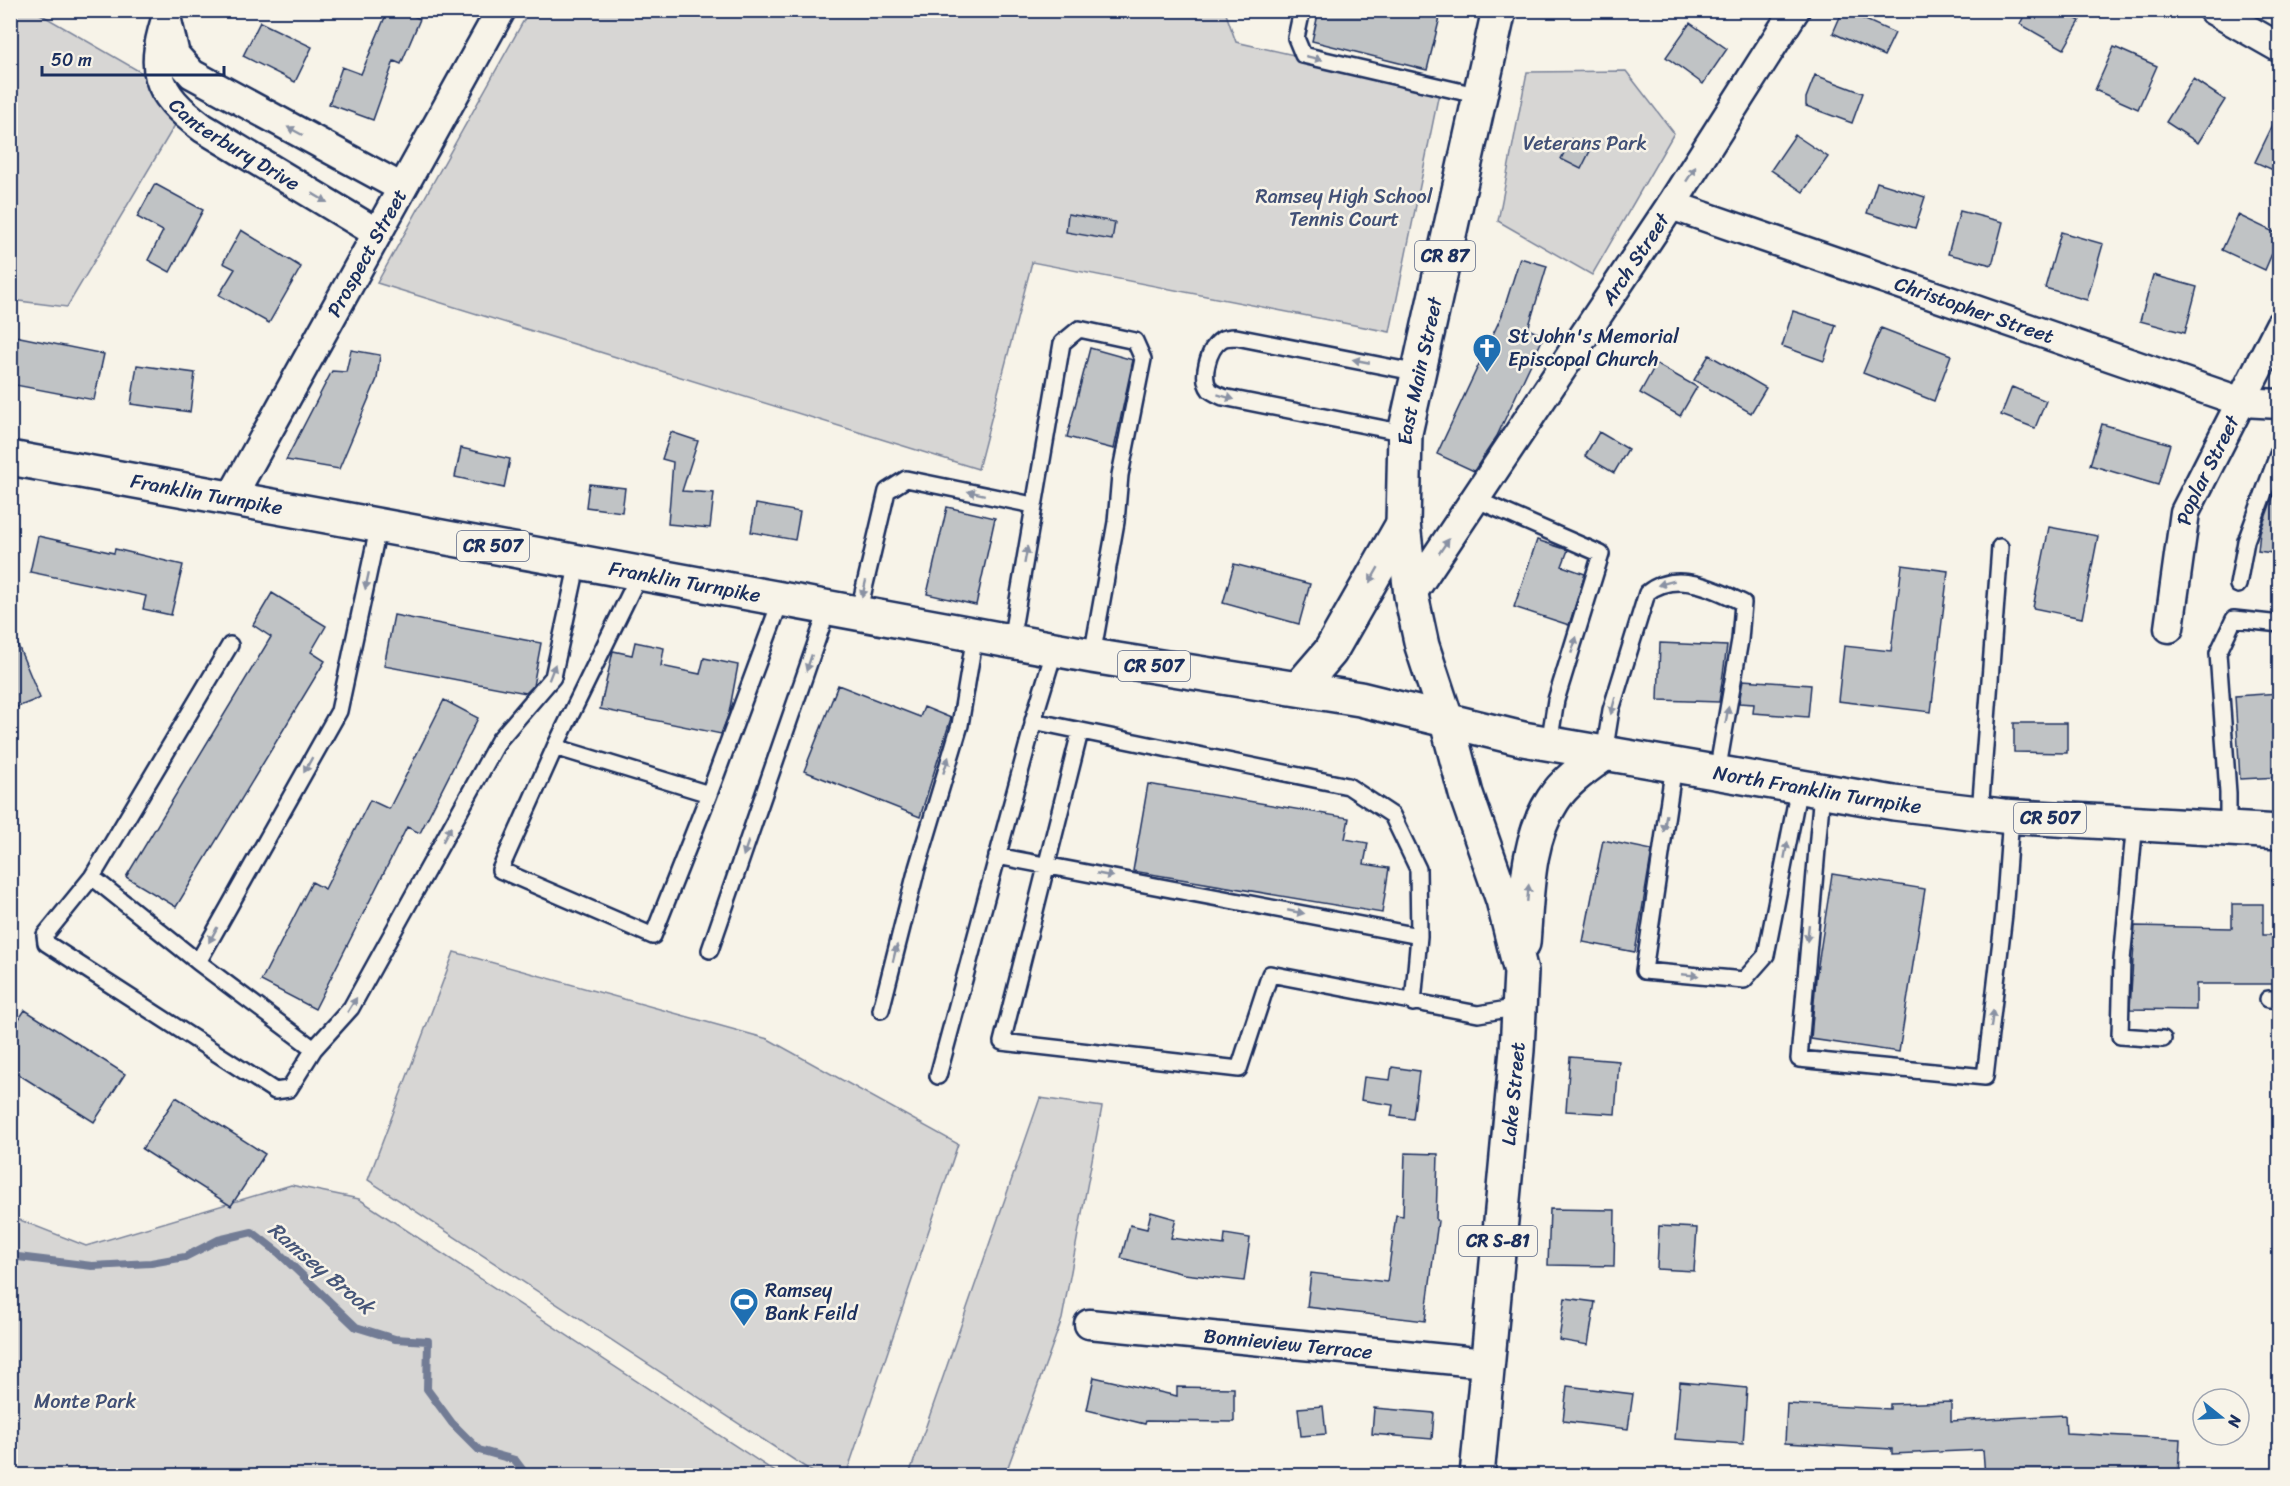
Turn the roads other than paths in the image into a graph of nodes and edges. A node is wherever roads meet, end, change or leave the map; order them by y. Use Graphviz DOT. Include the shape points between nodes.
graph roads {
  1 [pos="501,10"];
  2 [pos="1302,10"];
  3 [pos="1498,10"];
  4 [pos="1796,10"];
  5 [pos="2213,10"];
  6 [pos="168,13"];
  7 [pos="2280,48"];
  8 [pos="1480,96"];
  9 [pos="402,188"];
  10 [pos="1671,205"];
  11 [pos="377,233"];
  12 [pos="2280,325"];
  13 [pos="1419,373"];
  14 [pos="2242,402"];
  15 [pos="2280,404"];
  16 [pos="1405,433"];
  17 [pos="2280,449"];
  18 [pos="10,458"];
  19 [pos="232,496"];
  20 [pos="1475,500"];
  21 [pos="1033,506"];
  22 [pos="379,524"];
  23 [pos="1403,524"];
  24 [pos="2000,547"];
  25 [pos="578,562"];
  26 [pos="639,575"];
  27 [pos="2238,585"];
  28 [pos="1411,595"];
  29 [pos="781,600"];
  30 [pos="843,611"];
  31 [pos="2280,624"];
  32 [pos="2169,628"];
  33 [pos="975,635"];
  34 [pos="1011,641"];
  35 [pos="230,645"];
  36 [pos="1055,649"];
  37 [pos="1092,656"];
  38 [pos="1299,688"];
  39 [pos="1360,699"];
  40 [pos="1034,721"];
  41 [pos="1447,722"];
  42 [pos="1080,732"];
  43 [pos="1549,744"];
  44 [pos="555,747"];
  45 [pos="1604,753"];
  46 [pos="1674,765"];
  47 [pos="1717,773"];
  48 [pos="1810,789"];
  49 [pos="709,794"];
  50 [pos="1996,815"];
  51 [pos="2135,822"];
  52 [pos="2228,829"];
  53 [pos="2280,832"];
  54 [pos="998,856"];
  55 [pos="1047,864"];
  56 [pos="92,878"];
  57 [pos="1419,936"];
  58 [pos="710,950"];
  59 [pos="198,962"];
  60 [pos="1521,972"];
  61 [pos="1413,1003"];
  62 [pos="1520,1007"];
  63 [pos="881,1010"];
  64 [pos="2163,1039"];
  65 [pos="314,1049"];
  66 [pos="938,1076"];
  67 [pos="1089,1324"];
  68 [pos="1486,1363"];
  69 [pos="1477,1476"];
  1 -- 9 [label="street, Prospect Street"];
  2 -- 8 [label="lane, one-way" via="1296,38 1303,55"];
  3 -- 8 [label="main road, East Main Street / CR 87"];
  10 -- 4 [label="street, Arch Street, one-way"];
  5 -- 7 [label="street"];
  9 -- 6 [label="street, Canterbury Drive, one-way" via="192,74 175,55"];
  6 -- 11 [label="street, Canterbury Drive, one-way" via="156,66 164,90 180,111"];
  8 -- 13 [label="main road, East Main Street / CR 87"];
  9 -- 11 [label="street, Prospect Street"];
  10 -- 14 [label="street, Christopher Street"];
  10 -- 20 [label="street, Arch Street"];
  11 -- 19 [label="street, Prospect Street"];
  12 -- 14 [label="street, Poplar Street"];
  13 -- 16 [label="main road, East Main Street / CR 87"];
  13 -- 16 [label="lane, one-way" via="1236,337 1222,339 1207,364 1210,390 1223,397"];
  14 -- 15 [label="street, Christopher Street"];
  14 -- 32 [label="street, Poplar Street" via="2185,512"];
  16 -- 23 [label="main road, East Main Street / CR 87"];
  17 -- 27 [label="lane" via="2246,541"];
  18 -- 19 [label="main road, Franklin Turnpike / CR 507"];
  19 -- 22 [label="main road, Franklin Turnpike / CR 507"];
  28 -- 20 [label="street, Arch Street, one-way"];
  43 -- 20 [label="lane, one-way" via="1556,700 1602,554"];
  21 -- 30 [label="lane, one-way" via="906,479 887,491"];
  34 -- 21 [label="lane, one-way"];
  21 -- 37 [label="lane" via="1062,343 1079,329 1136,341 1143,360 1120,475 1116,522"];
  22 -- 25 [label="main road, Franklin Turnpike / CR 507"];
  22 -- 59 [label="lane, one-way" via="339,711"];
  23 -- 28 [label="main road, East Main Street"];
  23 -- 38 [label="main road, one-way" via="1330,652"];
  24 -- 50 [label="lane"];
  25 -- 26 [label="main road, Franklin Turnpike / CR 507"];
  65 -- 25 [label="lane, one-way" via="351,1008 499,740 553,677"];
  26 -- 29 [label="main road, Franklin Turnpike / CR 507"];
  26 -- 44 [label="lane"];
  28 -- 41 [label="main road, East Main Street" via="1422,646"];
  29 -- 30 [label="main road, Franklin Turnpike / CR 507"];
  29 -- 49 [label="lane"];
  30 -- 33 [label="main road, Franklin Turnpike / CR 507"];
  30 -- 58 [label="lane, one-way"];
  31 -- 52 [label="lane" via="2234,619 2218,653"];
  33 -- 34 [label="main road, Franklin Turnpike / CR 507"];
  63 -- 33 [label="lane, one-way" via="917,868 960,725"];
  34 -- 36 [label="main road, Franklin Turnpike / CR 507"];
  35 -- 56 [label="lane"];
  36 -- 37 [label="main road, Franklin Turnpike / CR 507"];
  36 -- 40 [label="lane"];
  37 -- 38 [label="main road, Franklin Turnpike / CR 507"];
  38 -- 39 [label="main road, Franklin Turnpike / CR 507"];
  39 -- 41 [label="main road, North Franklin Turnpike / CR 507"];
  40 -- 42 [label="lane"];
  40 -- 54 [label="lane"];
  41 -- 43 [label="main road, North Franklin Turnpike / CR 507"];
  41 -- 60 [label="main road, Lake Street / CR S-81" via="1466,794 1503,900"];
  42 -- 55 [label="lane"];
  42 -- 57 [label="lane" via="1348,786 1392,815 1418,869"];
  43 -- 45 [label="main road, North Franklin Turnpike / CR 507"];
  44 -- 49 [label="lane"];
  44 -- 49 [label="lane" via="500,870 653,936"];
  45 -- 46 [label="main road, North Franklin Turnpike / CR 507"];
  47 -- 45 [label="lane, one-way" via="1743,603 1722,592 1678,580 1655,586 1647,593 1611,710"];
  60 -- 45 [label="main road, one-way" via="1528,881 1543,818 1567,783"];
  46 -- 47 [label="main road, North Franklin Turnpike / CR 507"];
  46 -- 48 [label="lane, one-way" via="1644,971 1744,980 1766,955"];
  47 -- 48 [label="main road, North Franklin Turnpike / CR 507"];
  48 -- 50 [label="main road, North Franklin Turnpike / CR 507"];
  48 -- 50 [label="lane, one-way" via="1799,1059 1985,1077 2004,915"];
  50 -- 51 [label="main road, North Franklin Turnpike / CR 507"];
  51 -- 52 [label="main road, North Franklin Turnpike / CR 507"];
  51 -- 64 [label="lane" via="2122,960 2120,1036"];
  52 -- 53 [label="main road, North Franklin Turnpike / CR 507"];
  54 -- 55 [label="lane"];
  54 -- 66 [label="lane"];
  55 -- 57 [label="lane, one-way"];
  55 -- 61 [label="lane" via="1002,1042 1239,1069 1270,974"];
  56 -- 59 [label="lane"];
  56 -- 65 [label="lane" via="45,935 46,943 275,1091 289,1089"];
  57 -- 61 [label="lane"];
  59 -- 65 [label="lane"];
  60 -- 62 [label="main road, Lake Street / CR S-81"];
  61 -- 62 [label="lane" via="1478,1014"];
  62 -- 68 [label="main road, Lake Street / CR S-81"];
  67 -- 68 [label="street, Bonnieview Terrace"];
  68 -- 69 [label="main road, Lake Street / CR S-81"];
}
